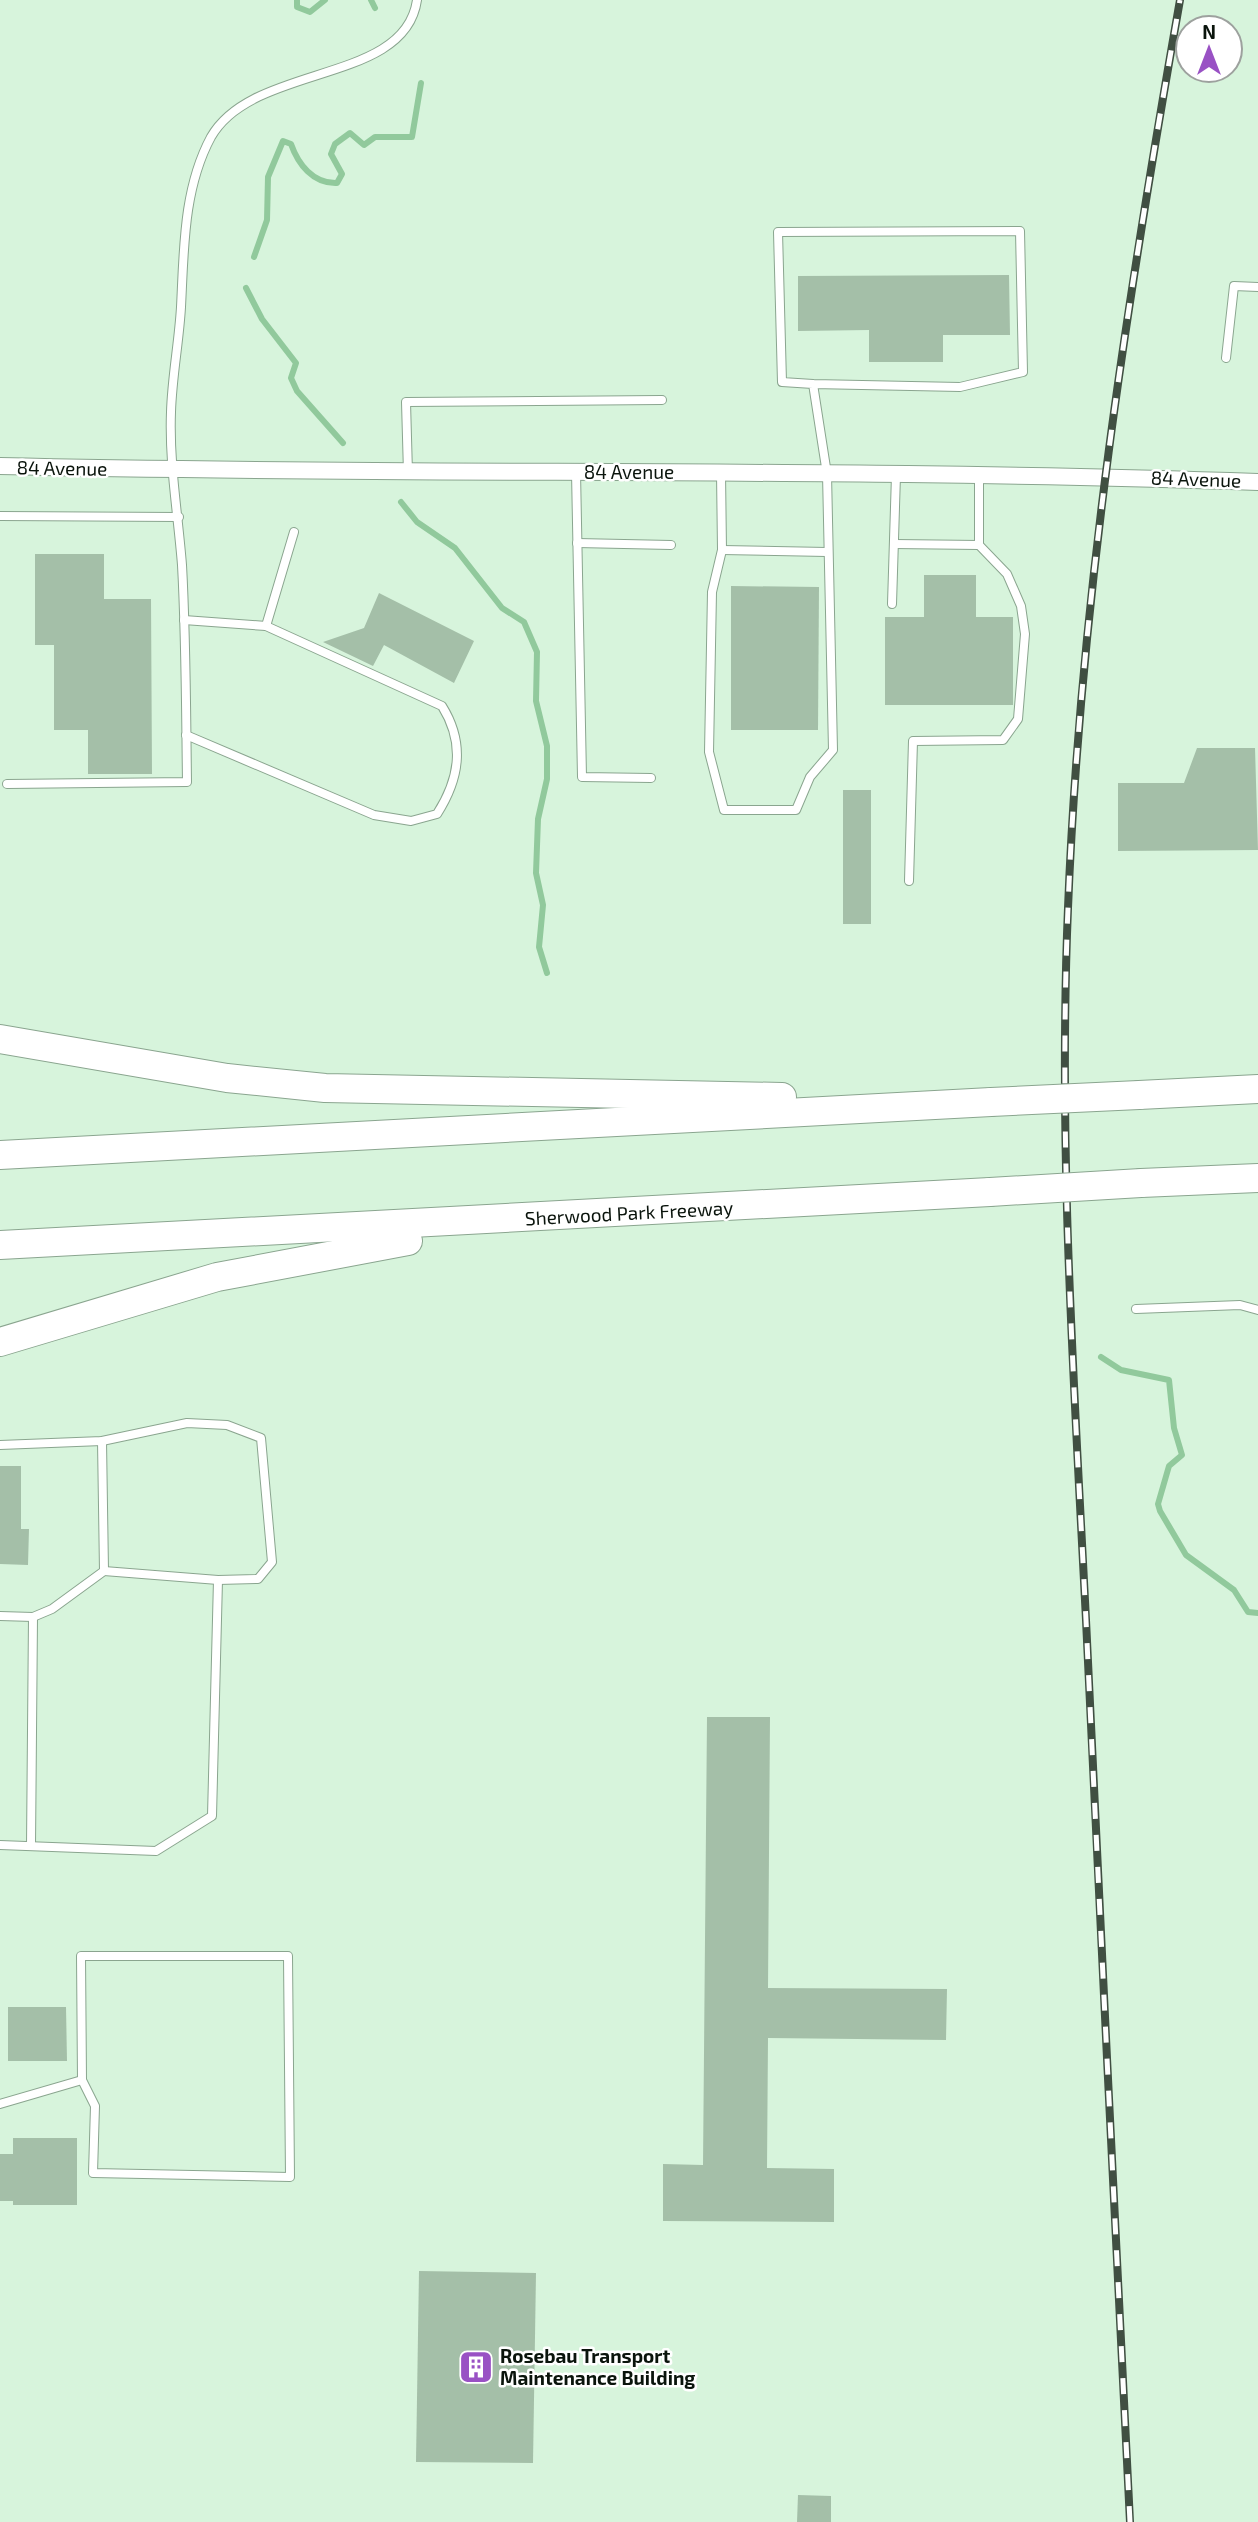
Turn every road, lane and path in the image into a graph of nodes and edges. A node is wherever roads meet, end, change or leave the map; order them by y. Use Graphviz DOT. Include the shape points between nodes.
graph roads {
  1 [pos="416,0"];
  2 [pos="1258,287"];
  3 [pos="1226,358"];
  4 [pos="813,384"];
  5 [pos="662,400"];
  6 [pos="0,466"];
  7 [pos="173,470"];
  8 [pos="576,472"];
  9 [pos="408,473"];
  10 [pos="721,473"];
  11 [pos="827,474"];
  12 [pos="895,475"];
  13 [pos="979,476"];
  14 [pos="1258,482"];
  15 [pos="0,516"];
  16 [pos="179,517"];
  17 [pos="294,532"];
  18 [pos="577,543"];
  19 [pos="894,544"];
  20 [pos="671,545"];
  21 [pos="979,545"];
  22 [pos="722,550"];
  23 [pos="828,552"];
  24 [pos="892,604"];
  25 [pos="184,620"];
  26 [pos="266,626"];
  27 [pos="186,735"];
  28 [pos="651,778"];
  29 [pos="7,785"];
  30 [pos="909,881"];
  31 [pos="0,1039"];
  32 [pos="1258,1089"];
  33 [pos="918,1105"];
  34 [pos="0,1155"];
  35 [pos="1258,1178"];
  36 [pos="539,1218"];
  37 [pos="0,1245"];
  38 [pos="1136,1309"];
  39 [pos="1258,1310"];
  40 [pos="0,1342"];
  41 [pos="102,1441"];
  42 [pos="0,1444"];
  43 [pos="104,1571"];
  44 [pos="218,1580"];
  45 [pos="0,1616"];
  46 [pos="33,1618"];
  47 [pos="0,1845"];
  48 [pos="32,1846"];
  49 [pos="82,2080"];
  50 [pos="0,2104"];
  1 -- 7 [label="lane" via="406,32 388,47 256,99 214,133 200,158 185,232 171,412"];
  2 -- 3 [label="lane" via="1234,286"];
  4 -- 4 [label="lane" via="960,387 1023,372 1020,231 778,232 782,382"];
  4 -- 11 [label="lane"];
  5 -- 9 [label="lane" via="406,402"];
  6 -- 7 [label="street, 84 Avenue"];
  7 -- 9 [label="street, 84 Avenue"];
  7 -- 16 [label="lane"];
  8 -- 9 [label="street, 84 Avenue"];
  8 -- 10 [label="street, 84 Avenue"];
  8 -- 18 [label="lane"];
  10 -- 11 [label="street, 84 Avenue"];
  10 -- 22 [label="lane"];
  11 -- 12 [label="street, 84 Avenue"];
  11 -- 23 [label="lane"];
  12 -- 13 [label="street, 84 Avenue"];
  12 -- 19 [label="lane"];
  13 -- 14 [label="street, 84 Avenue"];
  13 -- 21 [label="lane"];
  15 -- 16 [label="lane"];
  16 -- 25 [label="lane"];
  17 -- 26 [label="lane"];
  18 -- 20 [label="lane"];
  18 -- 28 [label="lane" via="582,777"];
  19 -- 21 [label="lane"];
  19 -- 24 [label="lane"];
  21 -- 30 [label="lane" via="1007,574 1021,606 1025,634 1018,719 1003,740 913,741"];
  22 -- 23 [label="lane"];
  22 -- 23 [label="lane" via="712,592 709,752 724,810 796,810 810,777 833,750"];
  25 -- 26 [label="lane"];
  25 -- 27 [label="lane"];
  26 -- 27 [label="lane" via="442,706 454,725 458,754 451,792 437,814 411,821 374,815"];
  27 -- 29 [label="lane" via="187,782"];
  31 -- 33 [label="highway" via="227,1078 325,1088 746,1095"];
  32 -- 33 [label="highway, bridge"];
  33 -- 34 [label="highway"];
  35 -- 36 [label="highway, Sherwood Park Freeway, bridge"];
  36 -- 37 [label="highway, Sherwood Park Freeway"];
  36 -- 40 [label="highway" via="337,1252 217,1278"];
  38 -- 39 [label="lane" via="1240,1305"];
  41 -- 42 [label="lane"];
  41 -- 43 [label="lane"];
  41 -- 44 [label="lane" via="187,1423 227,1425 261,1438 272,1562 258,1579"];
  43 -- 44 [label="lane"];
  43 -- 46 [label="lane"];
  44 -- 48 [label="lane" via="212,1816 156,1851"];
  45 -- 46 [label="lane"];
  46 -- 48 [label="lane"];
  47 -- 48 [label="lane"];
  49 -- 49 [label="lane" via="81,1956 288,1956 290,2178 93,2173 95,2106"];
  49 -- 50 [label="lane"];
}
